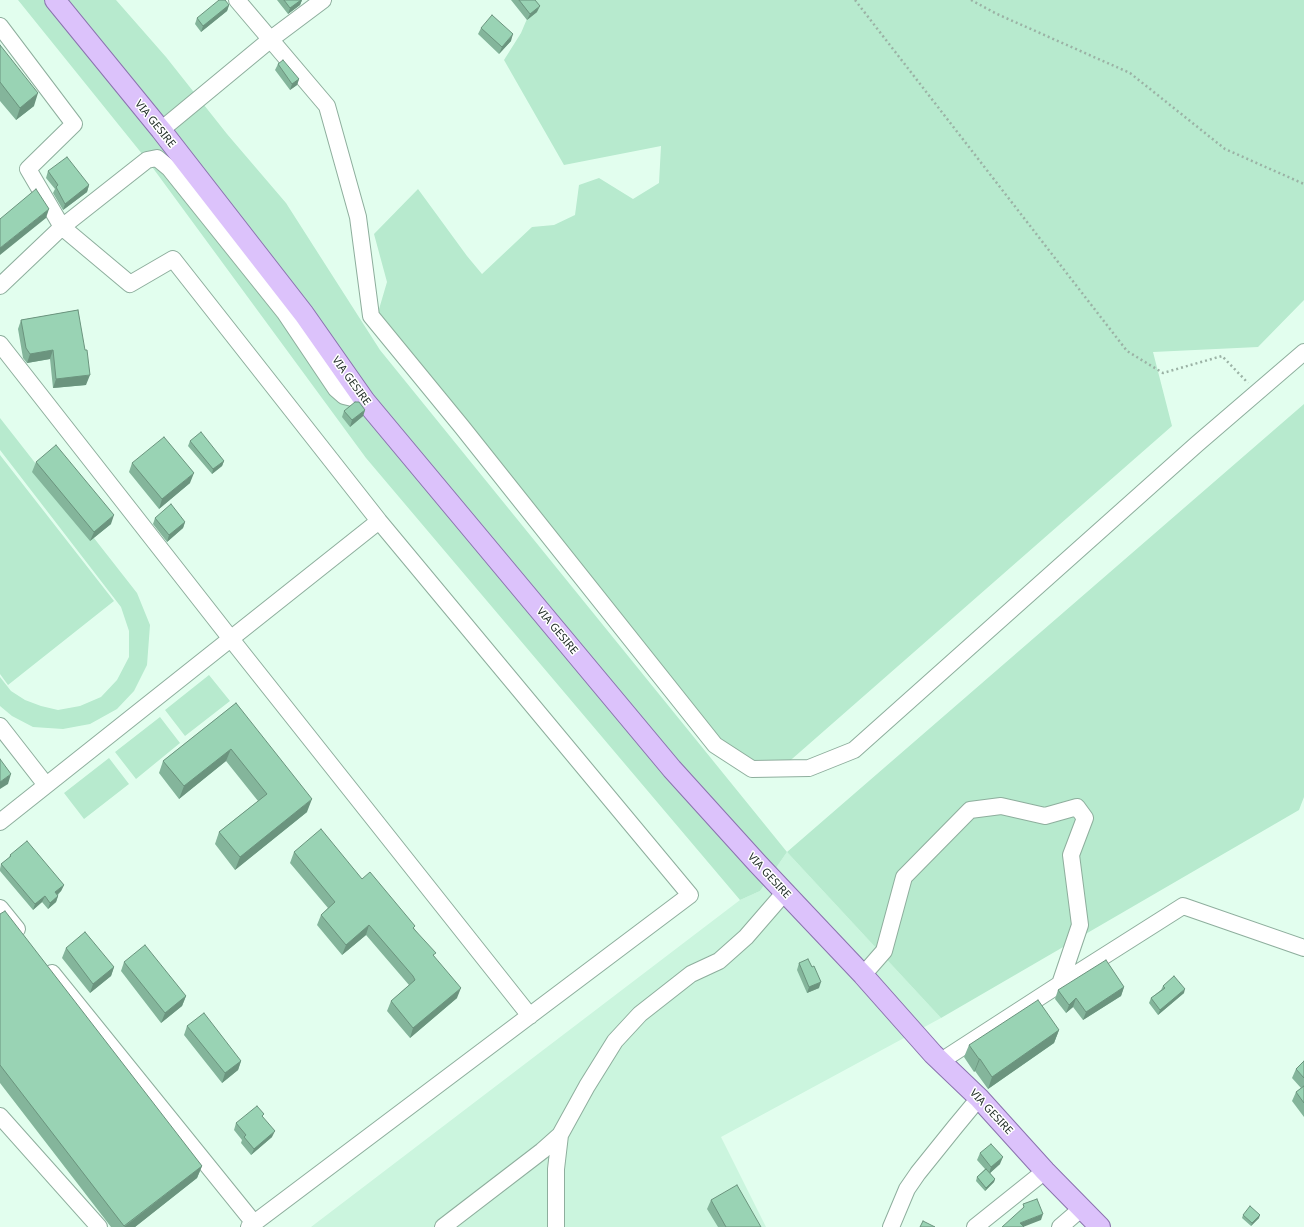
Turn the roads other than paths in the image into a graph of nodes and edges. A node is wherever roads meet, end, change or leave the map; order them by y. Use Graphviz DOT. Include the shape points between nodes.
graph roads {
  1 [pos="55,0"];
  2 [pos="237,0"];
  3 [pos="323,0"];
  4 [pos="0,26"];
  5 [pos="271,39"];
  6 [pos="161,130"];
  7 [pos="62,227"];
  8 [pos="0,286"];
  9 [pos="0,344"];
  10 [pos="1304,352"];
  11 [pos="365,401"];
  12 [pos="379,521"];
  13 [pos="231,639"];
  14 [pos="0,726"];
  15 [pos="46,785"];
  16 [pos="0,822"];
  17 [pos="785,892"];
  18 [pos="0,908"];
  19 [pos="25,939"];
  20 [pos="1304,948"];
  21 [pos="45,964"];
  22 [pos="862,975"];
  23 [pos="1060,984"];
  24 [pos="530,1016"];
  25 [pos="941,1061"];
  26 [pos="979,1098"];
  27 [pos="0,1116"];
  28 [pos="560,1135"];
  29 [pos="1045,1171"];
  30 [pos="1082,1208"];
  31 [pos="251,1225"];
  32 [pos="99,1227"];
  33 [pos="443,1227"];
  34 [pos="556,1227"];
  35 [pos="891,1227"];
  36 [pos="975,1227"];
  37 [pos="1060,1227"];
  38 [pos="1100,1227"];
  1 -- 6 [label="main road, VIA GESIRE"];
  2 -- 5 [label="street"];
  3 -- 5 [label="street"];
  4 -- 7 [label="street" via="74,124 28,169"];
  5 -- 6 [label="street"];
  5 -- 10 [label="street" via="327,106 358,218 370,316 467,433 715,746 752,769 809,768 854,750 1191,449"];
  6 -- 11 [label="main road, VIA GESIRE" via="304,314"];
  7 -- 8 [label="street"];
  7 -- 11 [label="street" via="147,160 157,158 169,168 285,313 336,389 344,396"];
  7 -- 12 [label="street" via="130,284 173,259"];
  9 -- 13 [label="street"];
  11 -- 17 [label="main road, VIA GESIRE" via="672,769"];
  12 -- 13 [label="street"];
  12 -- 24 [label="street" via="690,896"];
  13 -- 15 [label="street"];
  13 -- 24 [label="street"];
  14 -- 15 [label="street"];
  15 -- 16 [label="street"];
  17 -- 22 [label="main road, VIA GESIRE"];
  17 -- 28 [label="street" via="746,937 719,961 691,974 640,1014 615,1041"];
  18 -- 19 [label="street"];
  20 -- 23 [label="street" via="1183,906"];
  21 -- 31 [label="street"];
  22 -- 23 [label="street" via="884,951 904,877 970,810 1001,806 1045,816 1077,807 1085,818 1071,855 1080,925"];
  22 -- 25 [label="main road, VIA GESIRE"];
  23 -- 25 [label="street"];
  24 -- 31 [label="street"];
  25 -- 26 [label="main road, VIA GESIRE"];
  26 -- 29 [label="main road, VIA GESIRE"];
  26 -- 35 [label="street" via="918,1173"];
  27 -- 32 [label="street"];
  28 -- 33 [label="street"];
  28 -- 34 [label="street" via="556,1169"];
  29 -- 30 [label="main road, VIA GESIRE"];
  29 -- 36 [label="street"];
  30 -- 37 [label="street"];
  30 -- 38 [label="main road, VIA GESIRE"];
}
